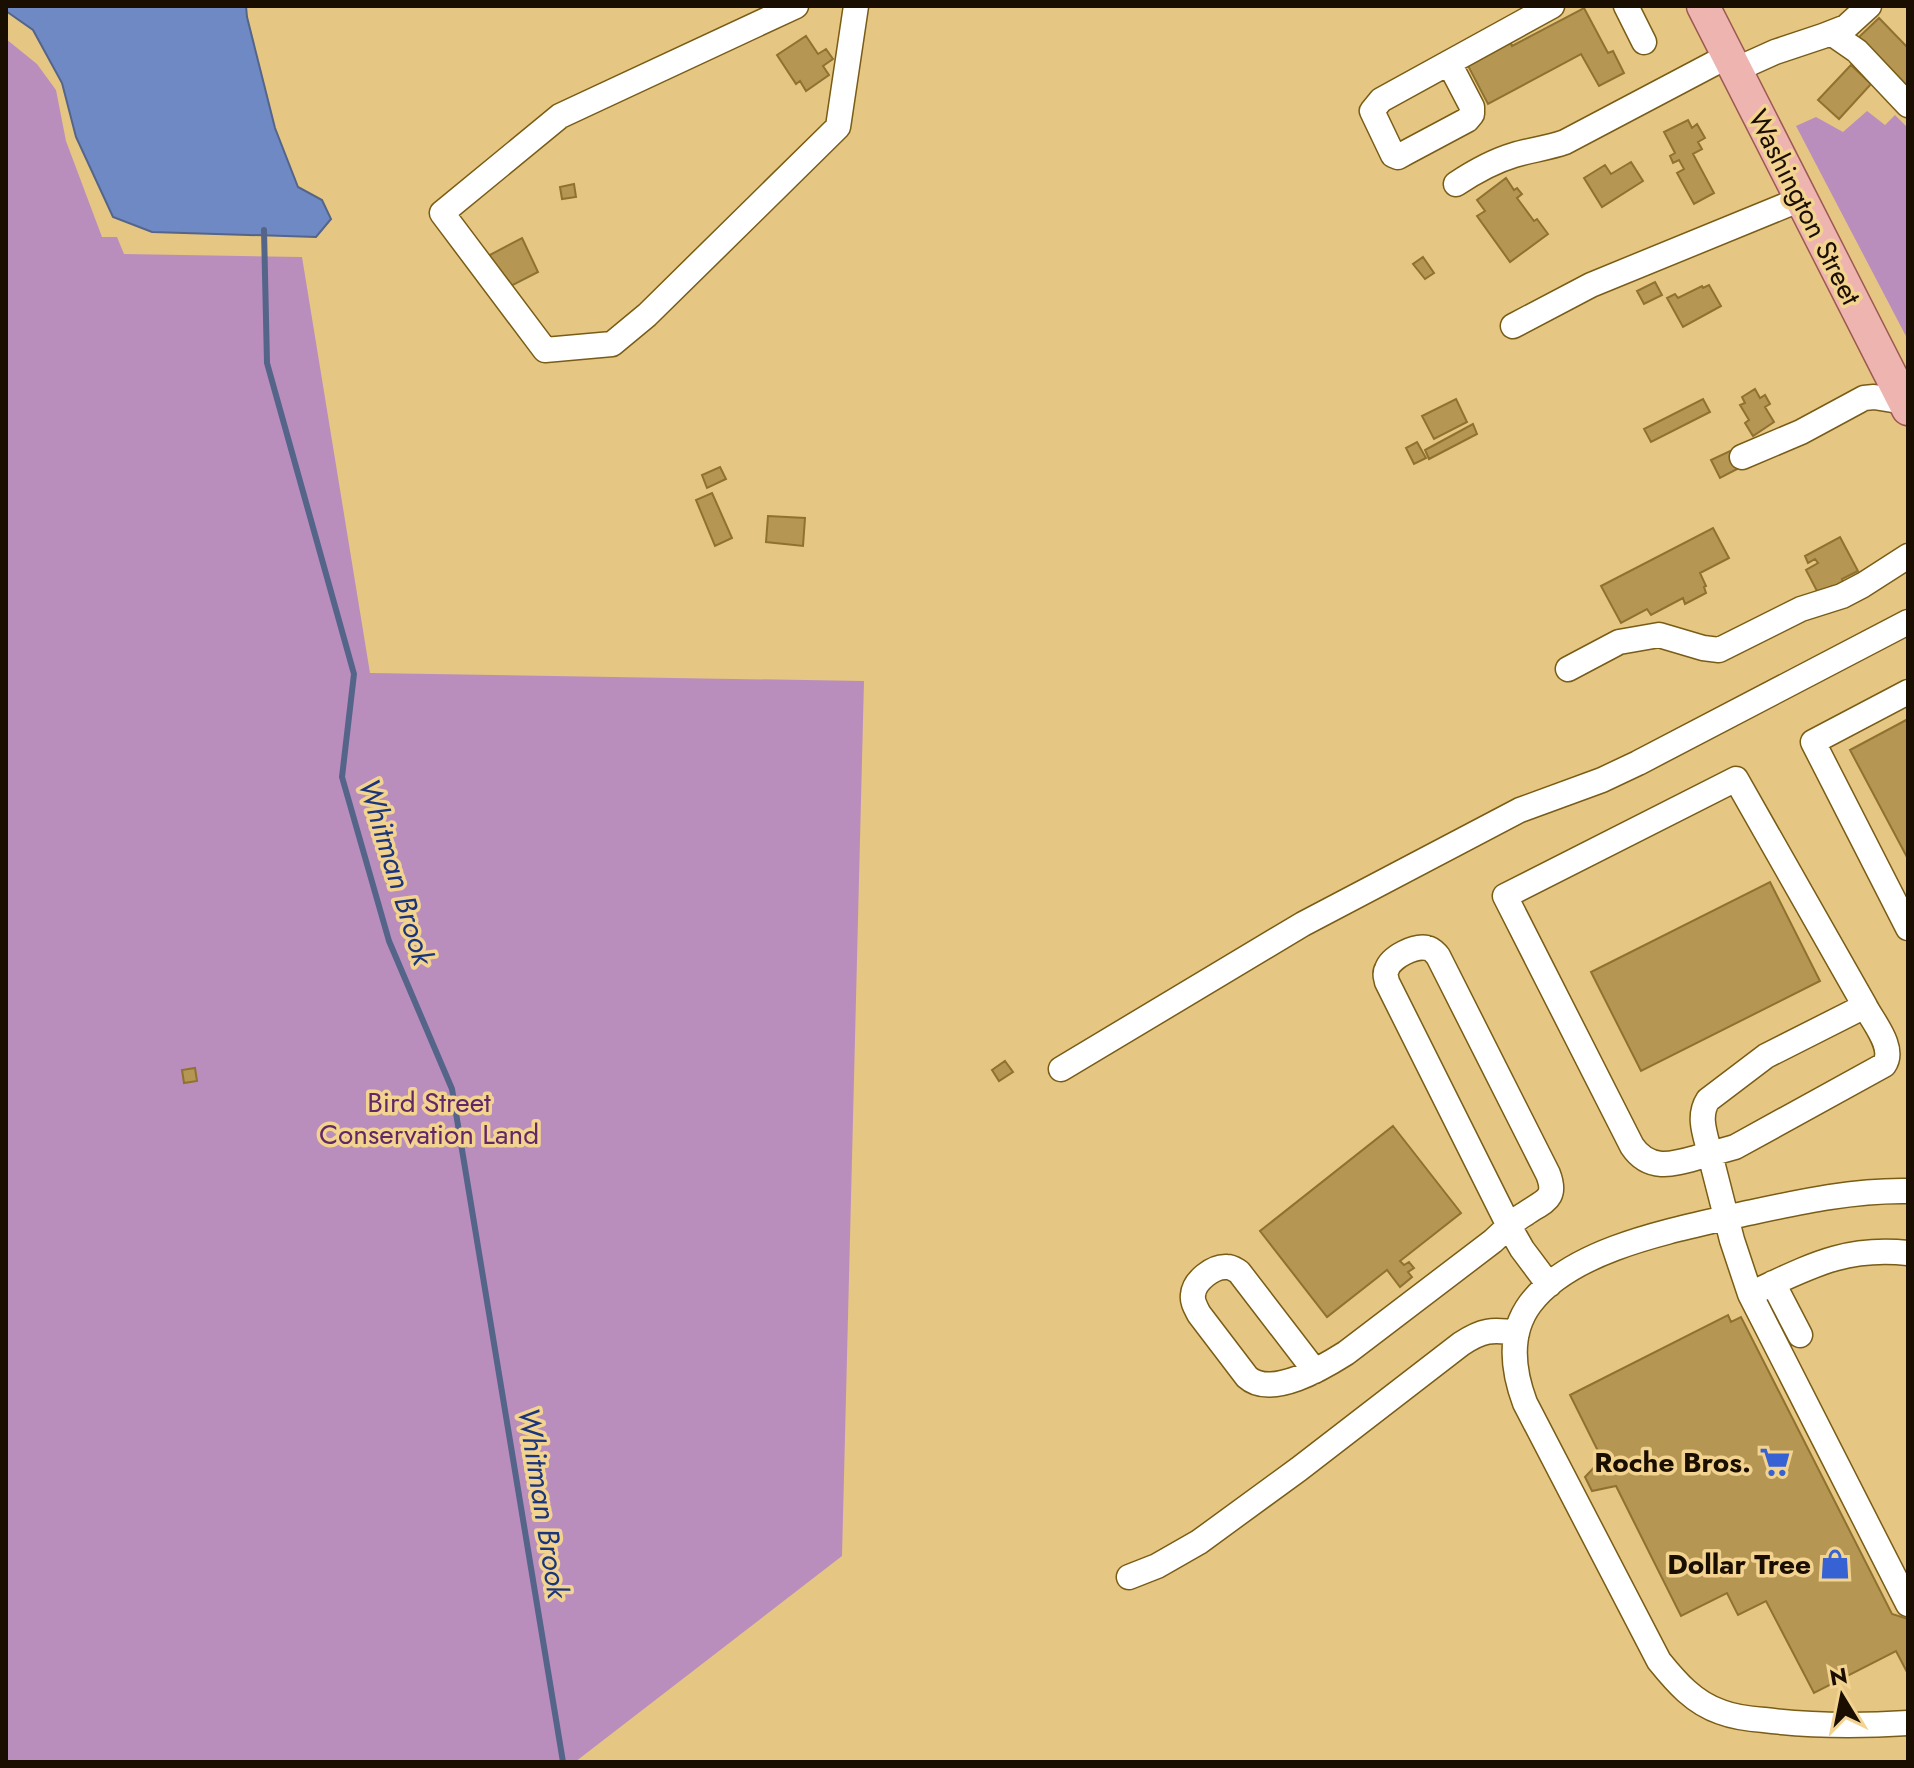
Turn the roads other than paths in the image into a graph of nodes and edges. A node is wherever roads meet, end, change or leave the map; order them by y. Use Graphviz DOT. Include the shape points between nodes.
graph roads {
  1 [pos="796,6"];
  2 [pos="856,6"];
  3 [pos="1552,6"];
  4 [pos="1626,6"];
  5 [pos="1703,6"];
  6 [pos="1869,6"];
  7 [pos="1831,33"];
  8 [pos="1644,42"];
  9 [pos="1449,63"];
  10 [pos="1732,63"];
  11 [pos="1908,105"];
  12 [pos="1456,184"];
  13 [pos="1801,199"];
  14 [pos="1513,326"];
  15 [pos="1906,405"];
  16 [pos="1742,457"];
  17 [pos="1908,556"];
  18 [pos="1908,622"];
  19 [pos="1568,669"];
  20 [pos="1908,692"];
  21 [pos="1908,928"];
  22 [pos="1865,1006"];
  23 [pos="1061,1069"];
  24 [pos="1710,1154"];
  25 [pos="1908,1191"];
  26 [pos="1726,1218"];
  27 [pos="1509,1226"];
  28 [pos="1908,1253"];
  29 [pos="1773,1283"];
  30 [pos="1549,1285"];
  31 [pos="1750,1294"];
  32 [pos="1800,1335"];
  33 [pos="1516,1342"];
  34 [pos="1315,1371"];
  35 [pos="1129,1577"];
  36 [pos="1908,1604"];
  37 [pos="1908,1723"];
  1 -- 2 [label="street" via="560,116 442,213 545,350 612,344 838,127"];
  3 -- 9 [label="street"];
  4 -- 8 [label="street"];
  5 -- 10 [label="main road, Washington Street"];
  6 -- 7 [label="street"];
  7 -- 10 [label="street"];
  7 -- 11 [label="street" via="1857,51"];
  10 -- 12 [label="street" via="1565,142 1512,155"];
  10 -- 13 [label="main road, Washington Street"];
  13 -- 14 [label="street" via="1591,285"];
  13 -- 15 [label="main road, Washington Street"];
  15 -- 16 [label="street" via="1864,398"];
  17 -- 19 [label="street" via="1853,591 1801,609 1719,650 1659,635 1619,642"];
  18 -- 23 [label="street" via="1638,763 1520,810 1303,924"];
  20 -- 21 [label="street" via="1813,742"];
  22 -- 24 [label="street" via="1766,1056 1708,1100 1702,1121"];
  22 -- 24 [label="street" via="1888,1053 1884,1065 1735,1147"];
  22 -- 24 [label="street" via="1736,779 1505,896 1634,1151 1656,1164"];
  24 -- 26 [label="street"];
  25 -- 26 [label="street" via="1831,1196"];
  26 -- 30 [label="street" via="1616,1248"];
  26 -- 31 [label="street"];
  27 -- 27 [label="street" via="1546,1201 1550,1179 1438,956 1428,948 1410,951 1390,963 1387,982"];
  27 -- 30 [label="street"];
  27 -- 34 [label="street" via="1346,1353"];
  28 -- 29 [label="street" via="1873,1251 1834,1258"];
  29 -- 31 [label="street"];
  29 -- 32 [label="street"];
  30 -- 33 [label="street" via="1529,1305"];
  31 -- 36 [label="street"];
  33 -- 35 [label="street" via="1497,1330 1477,1333 1199,1542"];
  33 -- 37 [label="street" via="1515,1372 1525,1403 1659,1661 1676,1682 1720,1712 1747,1718"];
  34 -- 34 [label="street" via="1272,1384 1252,1381 1196,1309 1197,1285 1219,1268 1239,1272"];
}
